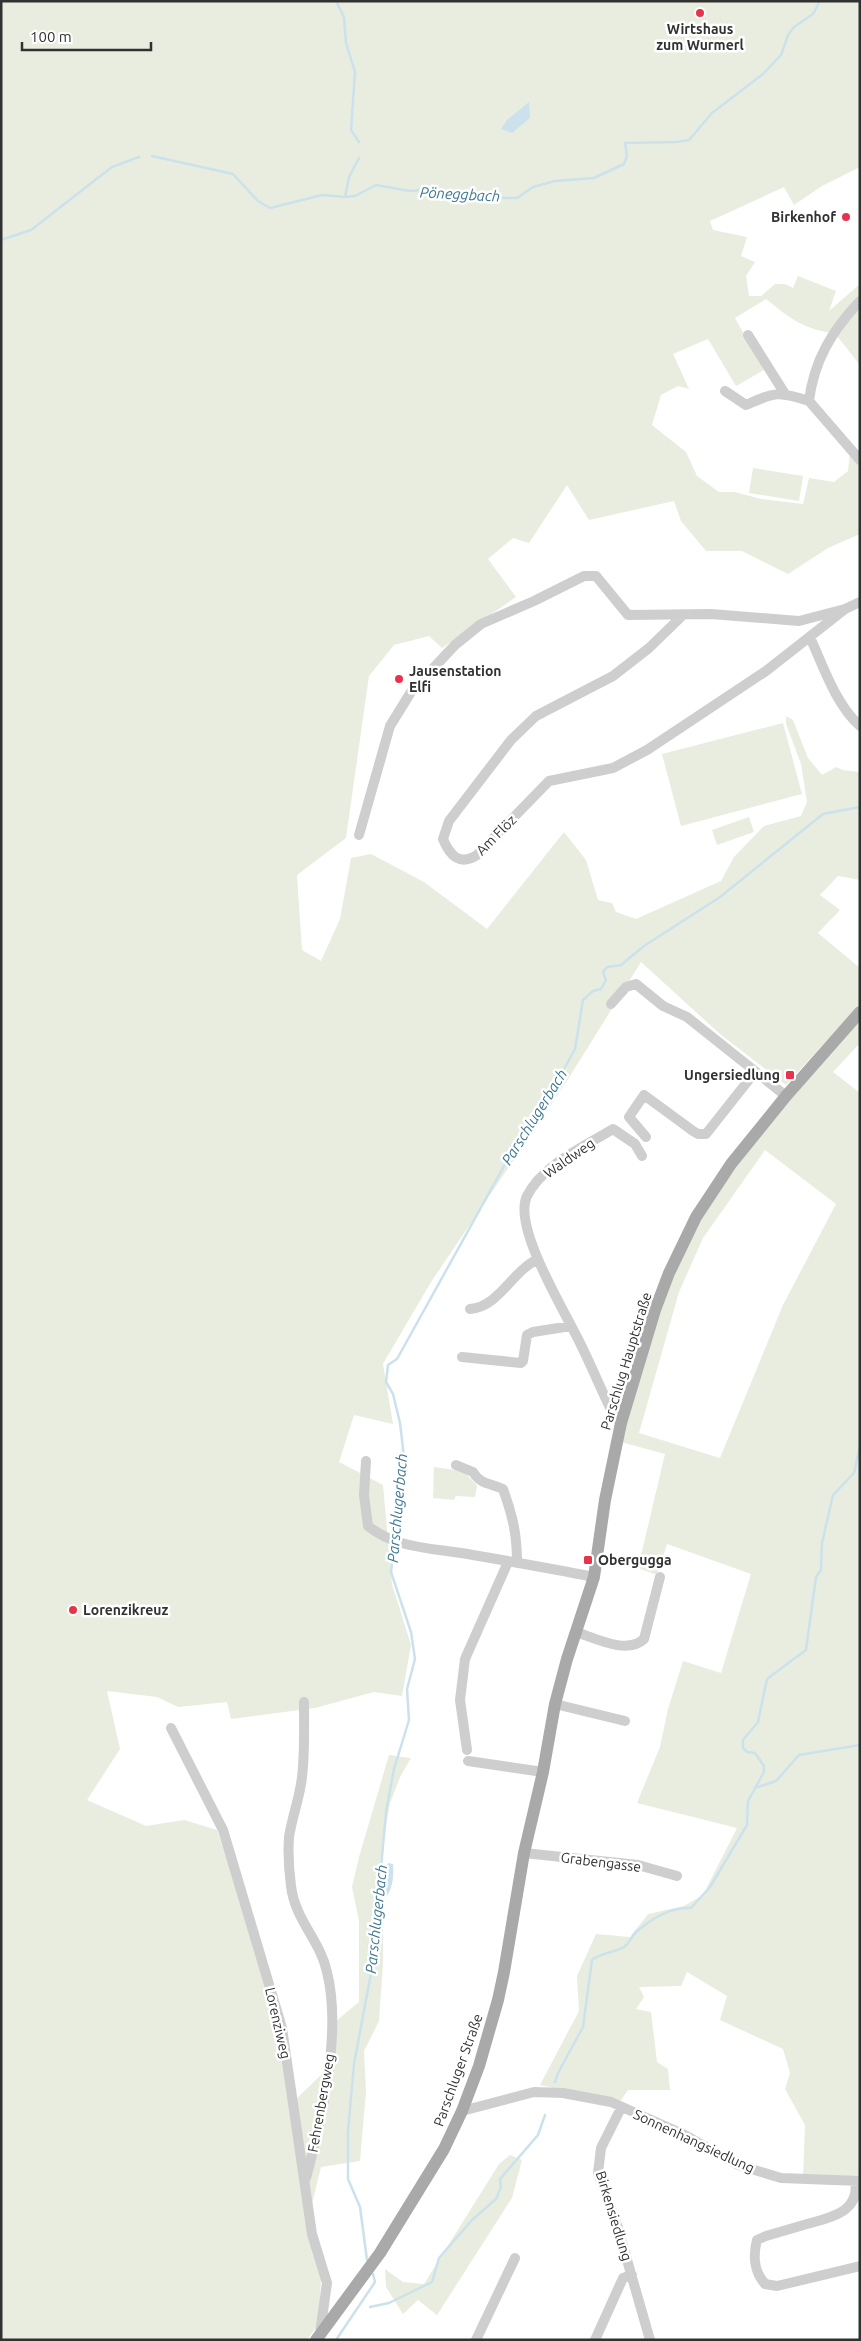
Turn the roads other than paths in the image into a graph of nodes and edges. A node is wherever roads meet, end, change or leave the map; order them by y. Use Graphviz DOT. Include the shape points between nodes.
graph roads {
  1 [pos="860,301"];
  2 [pos="748,335"];
  3 [pos="725,391"];
  4 [pos="785,394"];
  5 [pos="809,401"];
  6 [pos="860,460"];
  7 [pos="860,602"];
  8 [pos="845,609"];
  9 [pos="682,616"];
  10 [pos="810,637"];
  11 [pos="860,726"];
  12 [pos="360,835"];
  13 [pos="611,1004"];
  14 [pos="860,1012"];
  15 [pos="755,1072"];
  16 [pos="786,1096"];
  17 [pos="646,1137"];
  18 [pos="642,1156"];
  19 [pos="538,1259"];
  20 [pos="470,1309"];
  21 [pos="570,1326"];
  22 [pos="462,1357"];
  23 [pos="621,1423"];
  24 [pos="366,1461"];
  25 [pos="456,1466"];
  26 [pos="512,1563"];
  27 [pos="660,1577"];
  28 [pos="594,1578"];
  29 [pos="576,1632"];
  30 [pos="304,1702"];
  31 [pos="555,1704"];
  32 [pos="625,1721"];
  33 [pos="171,1728"];
  34 [pos="467,1750"];
  35 [pos="468,1762"];
  36 [pos="542,1773"];
  37 [pos="524,1853"];
  38 [pos="677,1876"];
  39 [pos="621,2108"];
  40 [pos="462,2111"];
  41 [pos="857,2181"];
  42 [pos="305,2183"];
  43 [pos="515,2258"];
  44 [pos="860,2266"];
  45 [pos="632,2275"];
  46 [pos="318,2336"];
  47 [pos="476,2340"];
  48 [pos="595,2340"];
  49 [pos="650,2340"];
  1 -- 5 [label="street" via="844,318 826,346 812,377"];
  2 -- 4 [label="street"];
  3 -- 4 [label="street" via="746,405 772,393"];
  4 -- 5 [label="street"];
  5 -- 6 [label="street"];
  7 -- 8 [label="street"];
  8 -- 9 [label="street" via="799,621 746,616"];
  8 -- 10 [label="street, Am Flöz"];
  9 -- 10 [label="street, Am Flöz" via="612,676 536,716 511,740 449,821 443,839 447,849 460,860 469,860 549,782 613,768 648,750 766,671"];
  9 -- 12 [label="street" via="628,615 596,576 584,576 481,624 455,645 411,692 390,726"];
  10 -- 11 [label="street" via="839,700"];
  13 -- 15 [label="street" via="626,987 636,984 663,1006 687,1017"];
  14 -- 16 [label="main road, Parschlug Hauptstraße"];
  15 -- 16 [label="street"];
  15 -- 17 [label="street" via="706,1134 698,1134 644,1095 628,1117"];
  16 -- 23 [label="main road, Parschlug Hauptstraße" via="731,1164 696,1217 655,1310"];
  18 -- 19 [label="street, Waldweg" via="635,1144 613,1129 566,1157 536,1182 524,1207"];
  19 -- 20 [label="street" via="525,1265 488,1304"];
  19 -- 21 [label="street, Waldweg"];
  21 -- 22 [label="street" via="527,1335 521,1363"];
  21 -- 23 [label="street, Waldweg" via="614,1416"];
  23 -- 28 [label="main road, Parschlug Hauptstraße" via="605,1500"];
  24 -- 26 [label="street" via="364,1495 368,1526 379,1535 395,1541"];
  25 -- 26 [label="street" via="473,1472 484,1484 503,1489 517,1536"];
  26 -- 28 [label="street"];
  26 -- 34 [label="street" via="465,1659 460,1700"];
  27 -- 29 [label="street" via="644,1639 639,1644 619,1646"];
  28 -- 29 [label="main road, Parschlug Hauptstraße"];
  29 -- 31 [label="main road, Parschlug Hauptstraße"];
  30 -- 42 [label="street, Fehrenbergweg" via="302,1778 289,1837 291,1887 298,1915 314,1940 327,1972 331,2008 330,2062 316,2143"];
  31 -- 32 [label="street"];
  31 -- 36 [label="main road, Parschlug Hauptstraße"];
  33 -- 42 [label="street, Lorenziweg" via="223,1830 247,1907 282,2028"];
  35 -- 36 [label="street"];
  36 -- 37 [label="main road, Parschluger Straße"];
  37 -- 38 [label="street, Grabengasse" via="638,1866"];
  37 -- 40 [label="main road, Parschluger Straße" via="498,2000"];
  39 -- 40 [label="street" via="611,2102 563,2093 534,2092"];
  39 -- 41 [label="street, Sonnenhangsiedlung" via="685,2135 738,2165 781,2178"];
  39 -- 45 [label="street, Birkensiedlung" via="601,2148 598,2173"];
  40 -- 46 [label="main road, Parschluger Straße" via="444,2149 380,2253"];
  41 -- 44 [label="street, Sonnenhangsiedlung" via="850,2206 836,2217 766,2236 757,2240 755,2248 757,2276 764,2284 777,2286"];
  42 -- 46 [label="street, Lorenziweg" via="312,2234 327,2283"];
  43 -- 47 [label="street"];
  45 -- 48 [label="street" via="623,2278"];
  45 -- 49 [label="street, Birkensiedlung"];
}
